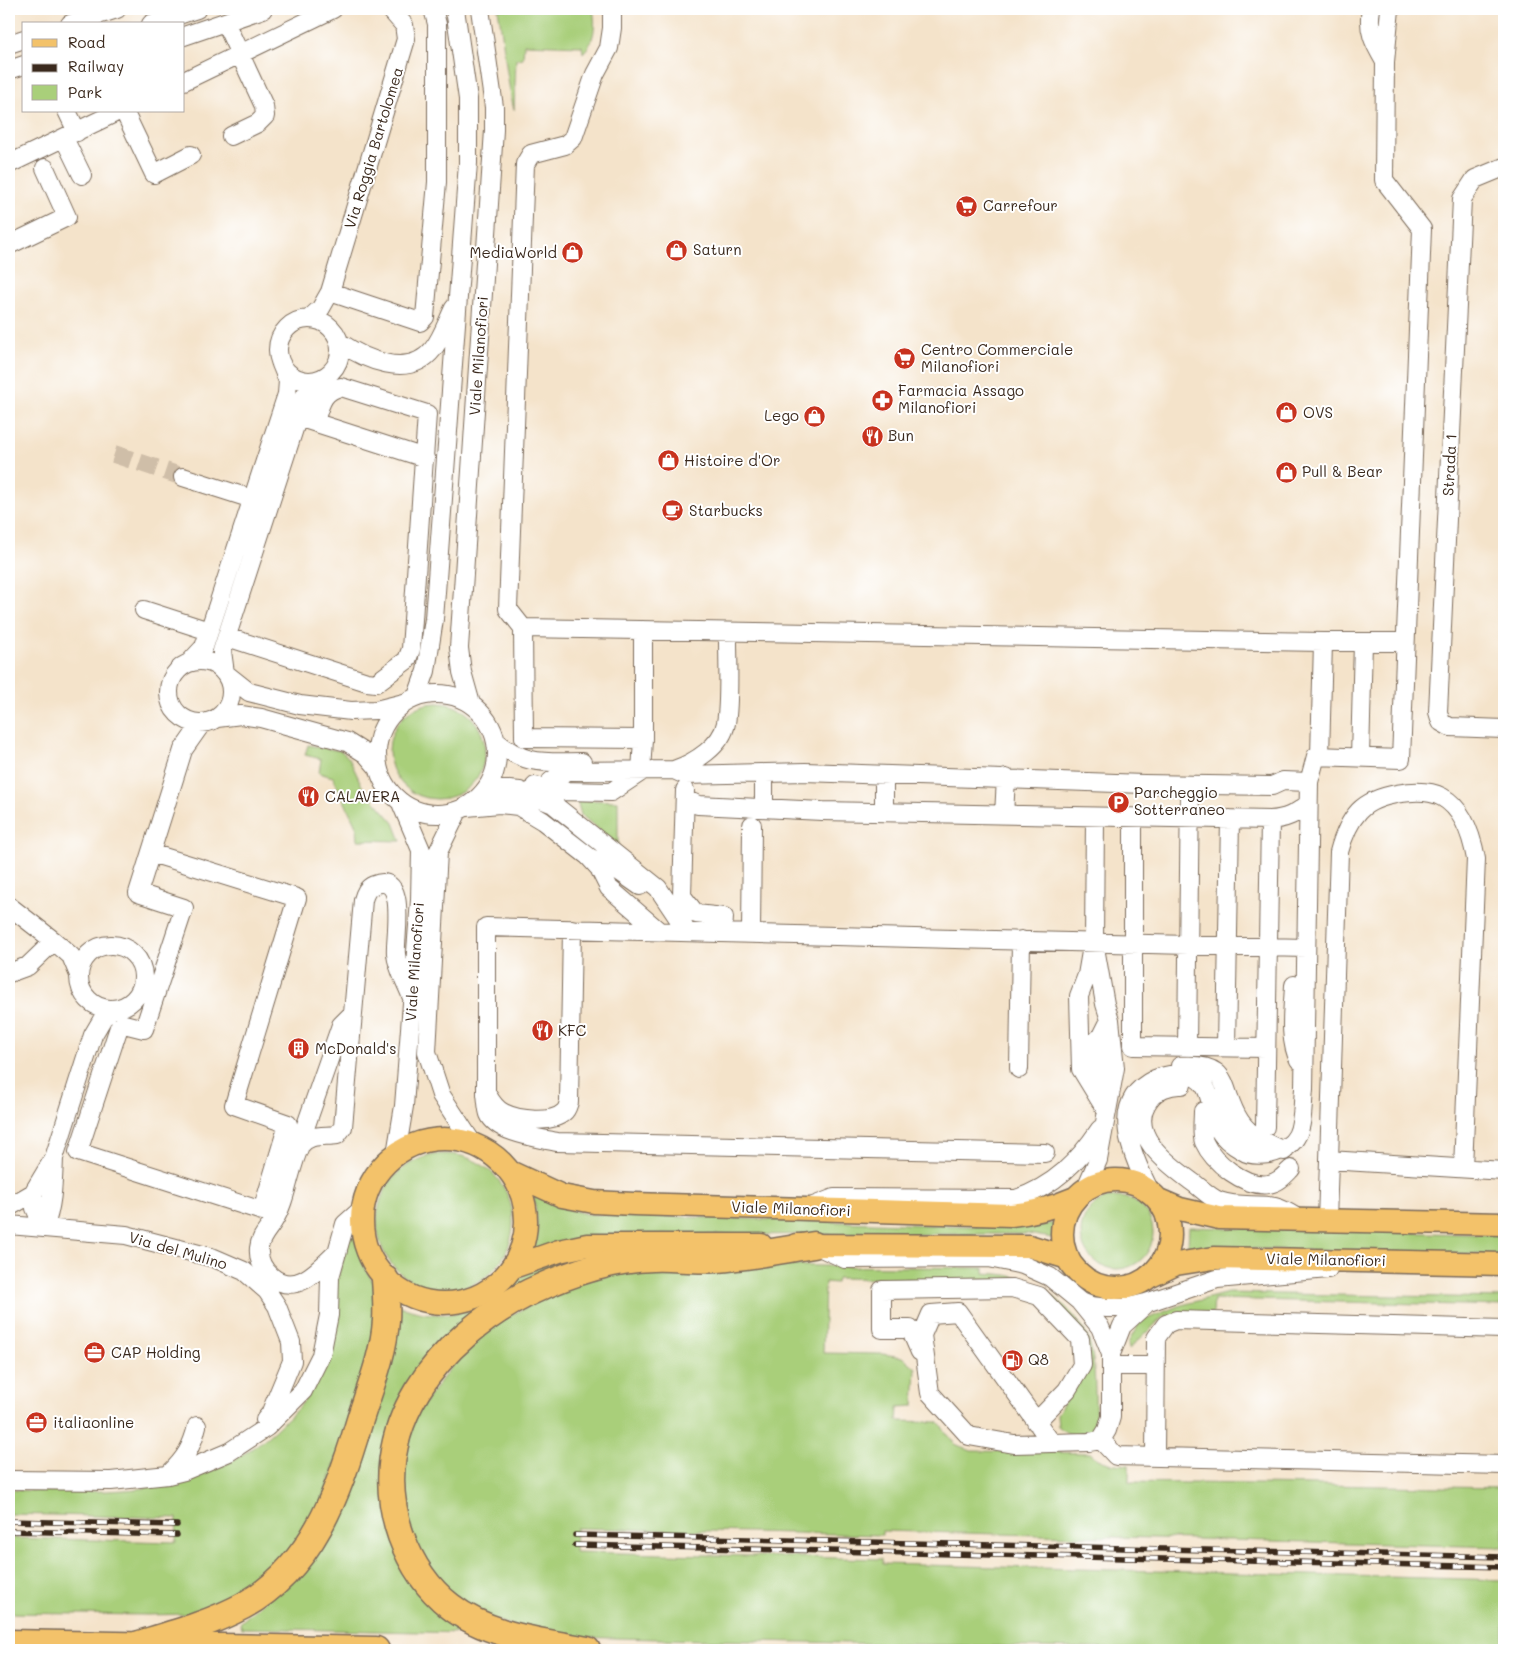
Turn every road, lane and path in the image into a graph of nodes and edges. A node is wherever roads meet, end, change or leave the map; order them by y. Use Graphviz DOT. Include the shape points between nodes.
graph roads {
  1 [pos="117,9"];
  2 [pos="197,9"];
  3 [pos="263,9"];
  4 [pos="333,9"];
  5 [pos="390,9"];
  6 [pos="433,9"];
  7 [pos="455,9"];
  8 [pos="480,9"];
  9 [pos="612,9"];
  10 [pos="1371,9"];
  11 [pos="1390,9"];
  12 [pos="76,22"];
  13 [pos="157,22"];
  14 [pos="225,22"];
  15 [pos="185,36"];
  16 [pos="22,40"];
  17 [pos="9,44"];
  18 [pos="239,54"];
  19 [pos="1385,62"];
  20 [pos="22,66"];
  21 [pos="9,70"];
  22 [pos="185,81"];
  23 [pos="66,112"];
  24 [pos="117,112"];
  25 [pos="124,112"];
  26 [pos="70,135"];
  27 [pos="231,136"];
  28 [pos="191,155"];
  29 [pos="9,164"];
  30 [pos="1504,167"];
  31 [pos="45,168"];
  32 [pos="82,175"];
  33 [pos="9,245"];
  34 [pos="330,292"];
  35 [pos="458,300"];
  36 [pos="309,319"];
  37 [pos="337,337"];
  38 [pos="281,364"];
  39 [pos="321,379"];
  40 [pos="306,419"];
  41 [pos="425,458"];
  42 [pos="183,476"];
  43 [pos="252,500"];
  44 [pos="144,610"];
  45 [pos="523,628"];
  46 [pos="643,630"];
  47 [pos="209,631"];
  48 [pos="227,637"];
  49 [pos="728,638"];
  50 [pos="1323,642"];
  51 [pos="1363,642"];
  52 [pos="1405,642"];
  53 [pos="190,662"];
  54 [pos="225,673"];
  55 [pos="411,700"];
  56 [pos="471,704"];
  57 [pos="179,714"];
  58 [pos="209,720"];
  59 [pos="1504,729"];
  60 [pos="643,739"];
  61 [pos="183,750"];
  62 [pos="496,756"];
  63 [pos="1320,756"];
  64 [pos="1360,757"];
  65 [pos="378,768"];
  66 [pos="641,772"];
  67 [pos="679,773"];
  68 [pos="764,773"];
  69 [pos="884,776"];
  70 [pos="1006,778"];
  71 [pos="1309,782"];
  72 [pos="1190,785"];
  73 [pos="685,799"];
  74 [pos="472,801"];
  75 [pos="401,803"];
  76 [pos="1308,804"];
  77 [pos="764,808"];
  78 [pos="884,812"];
  79 [pos="1004,815"];
  80 [pos="1095,818"];
  81 [pos="1133,818"];
  82 [pos="1190,819"];
  83 [pos="1230,819"];
  84 [pos="1270,820"];
  85 [pos="752,825"];
  86 [pos="151,853"];
  87 [pos="594,862"];
  88 [pos="9,906"];
  89 [pos="723,925"];
  90 [pos="572,929"];
  91 [pos="684,930"];
  92 [pos="658,931"];
  93 [pos="751,933"];
  94 [pos="54,940"];
  95 [pos="1021,940"];
  96 [pos="1094,942"];
  97 [pos="1132,943"];
  98 [pos="1188,945"];
  99 [pos="1227,946"];
  100 [pos="100,947"];
  101 [pos="1267,947"];
  102 [pos="1300,953"];
  103 [pos="12,972"];
  104 [pos="79,975"];
  105 [pos="412,998"];
  106 [pos="88,999"];
  107 [pos="112,1008"];
  108 [pos="353,1013"];
  109 [pos="1110,1020"];
  110 [pos="93,1035"];
  111 [pos="1102,1036"];
  112 [pos="1187,1047"];
  113 [pos="1226,1047"];
  114 [pos="1266,1048"];
  115 [pos="1019,1069"];
  116 [pos="1087,1080"];
  117 [pos="1142,1086"];
  118 [pos="486,1094"];
  119 [pos="1103,1110"];
  120 [pos="1203,1111"];
  121 [pos="1265,1127"];
  122 [pos="1294,1141"];
  123 [pos="473,1144"];
  124 [pos="296,1153"];
  125 [pos="1046,1153"];
  126 [pos="396,1154"];
  127 [pos="54,1158"];
  128 [pos="1235,1159"];
  129 [pos="1329,1160"];
  130 [pos="1463,1168"];
  131 [pos="1291,1169"];
  132 [pos="1504,1171"];
  133 [pos="510,1172"];
  134 [pos="33,1193"];
  135 [pos="1080,1194"];
  136 [pos="1154,1196"];
  137 [pos="9,1207"];
  138 [pos="363,1208"];
  139 [pos="808,1209"];
  140 [pos="1302,1220"];
  141 [pos="1328,1221"];
  142 [pos="1504,1224"];
  143 [pos="9,1225"];
  144 [pos="44,1228"];
  145 [pos="814,1245"];
  146 [pos="338,1251"];
  147 [pos="1068,1258"];
  148 [pos="1398,1262"];
  149 [pos="1473,1263"];
  150 [pos="1504,1264"];
  151 [pos="512,1267"];
  152 [pos="1504,1271"];
  153 [pos="1151,1276"];
  154 [pos="385,1279"];
  155 [pos="1079,1301"];
  156 [pos="1146,1303"];
  157 [pos="1504,1329"];
  158 [pos="1111,1360"];
  159 [pos="926,1366"];
  160 [pos="1155,1366"];
  161 [pos="1036,1422"];
  162 [pos="198,1426"];
  163 [pos="248,1440"];
  164 [pos="1101,1440"];
  165 [pos="1051,1442"];
  166 [pos="1155,1456"];
  167 [pos="1504,1465"];
  168 [pos="168,1475"];
  169 [pos="9,1480"];
  170 [pos="9,1643"];
  171 [pos="136,1645"];
  172 [pos="376,1650"];
  173 [pos="587,1650"];
  1 -- 12 [label="street"];
  2 -- 13 [label="street"];
  3 -- 14 [label="street"];
  4 -- 18 [label="street"];
  5 -- 34 [label="street, Via Roggia Bartolomea" via="404,25 406,39"];
  6 -- 34 [label="street" via="437,24 437,182 425,317 420,322"];
  7 -- 35 [label="street, Viale Milanofiori" via="469,125"];
  8 -- 56 [label="street, Viale Milanofiori" via="494,106 494,130 459,648"];
  9 -- 45 [label="street" via="609,48 595,74 573,138 565,145 531,154 525,164 508,609"];
  10 -- 19 [label="street" via="1368,23 1371,38"];
  11 -- 19 [label="street"];
  14 -- 15 [label="street"];
  14 -- 18 [label="street"];
  16 -- 17 [label="street"];
  18 -- 22 [label="street"];
  18 -- 27 [label="street" via="264,106 265,116"];
  19 -- 52 [label="street" via="1384,180 1422,229"];
  20 -- 21 [label="street"];
  23 -- 26 [label="street"];
  24 -- 26 [label="street"];
  25 -- 28 [label="street" via="154,174"];
  26 -- 29 [label="street"];
  26 -- 32 [label="street"];
  30 -- 59 [label="street, Strada 1" via="1475,179 1462,199 1438,712 1441,722 1450,727"];
  31 -- 33 [label="street" via="67,216"];
  34 -- 36 [label="street, Via Roggia Bartolomea" via="321,308"];
  34 -- 37 [label="street, Via Roggia Bartolomea" via="330,310"];
  35 -- 37 [label="street" via="433,349 417,361 400,365 382,363 356,353"];
  35 -- 55 [label="street, Viale Milanofiori" via="434,619 426,672"];
  36 -- 37 [label="street" via="319,320"];
  36 -- 38 [label="street" via="298,320 282,333 278,348"];
  37 -- 39 [label="street" via="338,359"];
  38 -- 39 [label="street" via="294,377"];
  38 -- 43 [label="street" via="288,381 287,394"];
  39 -- 40 [label="street" via="310,387"];
  40 -- 41 [label="street"];
  40 -- 41 [label="street" via="331,389 341,386 427,414"];
  40 -- 48 [label="street"];
  41 -- 48 [label="street" via="410,649 406,660 376,683 367,682"];
  42 -- 43 [label="street"];
  43 -- 47 [label="street"];
  44 -- 47 [label="street"];
  45 -- 46 [label="street"];
  45 -- 60 [label="street" via="524,738"];
  46 -- 50 [label="street"];
  46 -- 60 [label="street"];
  47 -- 53 [label="street" via="204,647"];
  48 -- 54 [label="street" via="222,651"];
  49 -- 67 [label="street" via="726,724 707,752"];
  50 -- 51 [label="street"];
  50 -- 63 [label="street"];
  51 -- 52 [label="street"];
  51 -- 64 [label="street"];
  52 -- 64 [label="street" via="1401,759"];
  53 -- 54 [label="street" via="209,662"];
  53 -- 57 [label="street" via="175,673 169,690 173,707"];
  54 -- 55 [label="street" via="249,692 300,705 350,711 376,710"];
  54 -- 58 [label="street" via="231,692 224,711"];
  55 -- 56 [label="street, Viale Milanofiori" via="436,693 454,696"];
  55 -- 65 [label="street, Viale Milanofiori" via="393,712 381,731 376,753"];
  56 -- 62 [label="street, Viale Milanofiori" via="491,727"];
  57 -- 58 [label="street" via="193,722"];
  57 -- 61 [label="street" via="185,734"];
  58 -- 61 [label="street"];
  58 -- 65 [label="street" via="240,715 262,718 347,742 366,754"];
  60 -- 66 [label="street"];
  61 -- 86 [label="street"];
  62 -- 66 [label="street" via="524,770 544,770 562,762 612,762"];
  62 -- 66 [label="street" via="507,779 543,783 611,781"];
  62 -- 74 [label="street, Viale Milanofiori"];
  63 -- 64 [label="street"];
  63 -- 71 [label="street" via="1316,756"];
  65 -- 75 [label="street, Viale Milanofiori" via="386,787"];
  66 -- 67 [label="street"];
  67 -- 68 [label="street"];
  67 -- 73 [label="street"];
  68 -- 69 [label="street"];
  68 -- 77 [label="street"];
  69 -- 70 [label="street"];
  69 -- 78 [label="street"];
  70 -- 72 [label="street"];
  70 -- 79 [label="street"];
  71 -- 72 [label="street" via="1283,781 1272,786"];
  71 -- 76 [label="street"];
  72 -- 82 [label="street"];
  73 -- 77 [label="street" via="698,805"];
  73 -- 89 [label="street" via="682,896 696,914"];
  74 -- 75 [label="street, Viale Milanofiori" via="438,815 418,812"];
  74 -- 87 [label="street" via="518,806"];
  74 -- 91 [label="street" via="501,796 519,799 544,811 602,855 626,860 658,888"];
  74 -- 123 [label="street, Viale Milanofiori" via="438,852 427,1052 441,1095"];
  75 -- 105 [label="street, Viale Milanofiori" via="421,850"];
  76 -- 84 [label="street" via="1296,814"];
  76 -- 102 [label="street"];
  77 -- 78 [label="street"];
  78 -- 79 [label="street"];
  79 -- 80 [label="street"];
  80 -- 81 [label="street"];
  80 -- 96 [label="street"];
  81 -- 82 [label="street"];
  81 -- 97 [label="street"];
  82 -- 83 [label="street"];
  82 -- 98 [label="street"];
  83 -- 84 [label="street"];
  83 -- 99 [label="street"];
  84 -- 101 [label="street"];
  85 -- 93 [label="street"];
  86 -- 86 [label="street" via="138,893 184,908 144,1029 124,1024 119,1027 78,1152 262,1211 288,1124 234,1105 297,898"];
  87 -- 91 [label="street"];
  87 -- 92 [label="street" via="609,888"];
  88 -- 94 [label="street"];
  89 -- 91 [label="street"];
  89 -- 93 [label="street"];
  90 -- 92 [label="street"];
  90 -- 118 [label="street" via="486,927"];
  90 -- 118 [label="street" via="569,1102 565,1112 545,1119 517,1117 503,1113"];
  91 -- 92 [label="street"];
  93 -- 95 [label="street"];
  94 -- 100 [label="street" via="75,948"];
  94 -- 103 [label="street" via="28,966"];
  94 -- 104 [label="street" via="71,956"];
  95 -- 96 [label="street"];
  95 -- 115 [label="street"];
  96 -- 97 [label="street"];
  96 -- 109 [label="street"];
  96 -- 116 [label="street" via="1086,975 1091,991 1090,1026 1080,1043 1081,1069"];
  97 -- 98 [label="street"];
  97 -- 112 [label="street" via="1133,1046"];
  98 -- 99 [label="street"];
  98 -- 112 [label="street"];
  99 -- 101 [label="street"];
  99 -- 113 [label="street"];
  100 -- 104 [label="street" via="85,958"];
  100 -- 107 [label="street" via="125,948 142,968 143,978 136,996 121,1007"];
  101 -- 102 [label="street"];
  101 -- 114 [label="street"];
  102 -- 122 [label="street" via="1304,1072"];
  104 -- 106 [label="street"];
  105 -- 108 [label="street" via="396,954 397,897 387,886 379,884 365,892 363,900"];
  105 -- 126 [label="street, Viale Milanofiori" via="404,1106"];
  106 -- 107 [label="street"];
  106 -- 110 [label="street" via="94,1016"];
  107 -- 110 [label="street"];
  108 -- 124 [label="street" via="341,1025"];
  108 -- 124 [label="street" via="342,1131 337,1135 308,1138"];
  109 -- 111 [label="street"];
  109 -- 119 [label="street" via="1115,1068"];
  110 -- 127 [label="street"];
  111 -- 116 [label="street" via="1090,1046"];
  111 -- 119 [label="street"];
  112 -- 113 [label="street"];
  113 -- 114 [label="street"];
  114 -- 121 [label="street"];
  116 -- 119 [label="street"];
  117 -- 122 [label="street" via="1162,1071 1180,1066 1199,1065 1212,1069 1224,1080 1241,1123 1259,1140"];
  117 -- 122 [label="street" via="1158,1078 1180,1074 1197,1078 1208,1091 1218,1129 1245,1153 1261,1155"];
  117 -- 136 [label="street" via="1132,1098 1129,1146"];
  118 -- 125 [label="street" via="489,1113 495,1122 504,1128 557,1142"];
  119 -- 135 [label="street" via="1098,1160"];
  119 -- 139 [label="street" via="1084,1154 1037,1192 1016,1199 834,1198"];
  120 -- 128 [label="street" via="1214,1142"];
  120 -- 131 [label="street" via="1205,1157 1217,1175 1232,1182 1268,1184 1280,1180"];
  120 -- 140 [label="street" via="1197,1096 1187,1086 1166,1086 1144,1106 1142,1116 1152,1148 1216,1200 1242,1206 1273,1207"];
  122 -- 128 [label="street" via="1294,1156 1275,1165 1257,1166"];
  122 -- 131 [label="street" via="1297,1159"];
  123 -- 126 [label="main road, Viale Milanofiori" via="434,1140"];
  123 -- 133 [label="main road, Viale Milanofiori" via="499,1160"];
  124 -- 146 [label="street" via="276,1216 262,1238 259,1248 262,1265 274,1278 285,1283 297,1283 314,1274"];
  126 -- 138 [label="main road, Viale Milanofiori" via="374,1179"];
  127 -- 134 [label="street"];
  127 -- 144 [label="street" via="53,1192"];
  128 -- 131 [label="street" via="1254,1176 1275,1176"];
  129 -- 130 [label="street"];
  129 -- 130 [label="street" via="1339,852 1343,836 1360,810 1386,796 1416,791 1442,797 1455,810 1473,840 1476,859"];
  129 -- 141 [label="street"];
  130 -- 132 [label="street"];
  133 -- 139 [label="main road, Viale Milanofiori" via="562,1196 594,1202"];
  133 -- 151 [label="main road, Viale Milanofiori" via="525,1204 526,1220 523,1244"];
  134 -- 137 [label="street"];
  134 -- 144 [label="street" via="34,1208"];
  135 -- 136 [label="main road" via="1100,1182 1117,1180 1134,1183"];
  135 -- 139 [label="main road, Viale Milanofiori" via="1049,1209 1011,1215"];
  135 -- 147 [label="main road" via="1065,1217 1062,1238"];
  136 -- 140 [label="main road" via="1180,1209 1219,1218"];
  136 -- 153 [label="main road" via="1167,1215 1170,1240 1162,1263"];
  138 -- 146 [label="street" via="346,1224"];
  138 -- 154 [label="main road, Viale Milanofiori" via="366,1248"];
  140 -- 141 [label="main road"];
  141 -- 142 [label="main road"];
  143 -- 144 [label="street, Via del Mulino"];
  144 -- 163 [label="street, Via del Mulino" via="126,1235 214,1258 244,1271 267,1291 277,1306 291,1342 292,1361 270,1414"];
  145 -- 147 [label="main road" via="1029,1246"];
  145 -- 151 [label="main road" via="587,1245"];
  145 -- 155 [label="street" via="845,1259 989,1258 1023,1265 1050,1277"];
  145 -- 173 [label="highway" via="715,1260 652,1258 584,1270 529,1293 466,1333 439,1359 418,1388 397,1438 390,1473 397,1523 417,1570 430,1588 473,1622 521,1637"];
  146 -- 163 [label="street" via="330,1277 329,1315 321,1355 302,1391 267,1427"];
  147 -- 153 [label="main road" via="1080,1274 1096,1284 1115,1288 1134,1285"];
  148 -- 149 [label="main road, Viale Milanofiori"];
  148 -- 153 [label="main road, Viale Milanofiori" via="1214,1258 1176,1264"];
  148 -- 156 [label="street" via="1217,1279"];
  149 -- 150 [label="main road, Viale Milanofiori"];
  149 -- 152 [label="main road"];
  151 -- 154 [label="main road, Viale Milanofiori" via="496,1286 476,1298 456,1303 420,1300"];
  154 -- 171 [label="highway" via="386,1321 382,1347 351,1452 328,1513 301,1556 244,1606 203,1624"];
  155 -- 156 [label="street" via="1107,1308"];
  155 -- 158 [label="street" via="1100,1327"];
  156 -- 158 [label="street" via="1122,1326"];
  157 -- 160 [label="street" via="1176,1320 1166,1324 1156,1338"];
  158 -- 160 [label="street"];
  158 -- 164 [label="street" via="1111,1417"];
  159 -- 161 [label="street" via="922,1335 931,1314 958,1312"];
  159 -- 161 [label="street" via="910,1329 882,1329 882,1290 1012,1288 1039,1296 1080,1339 1082,1365 1067,1390"];
  159 -- 165 [label="street" via="930,1393 969,1436 1014,1444"];
  160 -- 166 [label="street"];
  161 -- 165 [label="street"];
  162 -- 168 [label="street" via="183,1461"];
  163 -- 168 [label="street" via="212,1460"];
  164 -- 165 [label="street"];
  164 -- 166 [label="street" via="1116,1456"];
  166 -- 167 [label="street"];
  168 -- 169 [label="street" via="111,1482"];
  170 -- 171 [label="highway"];
  171 -- 172 [label="highway"];
}
